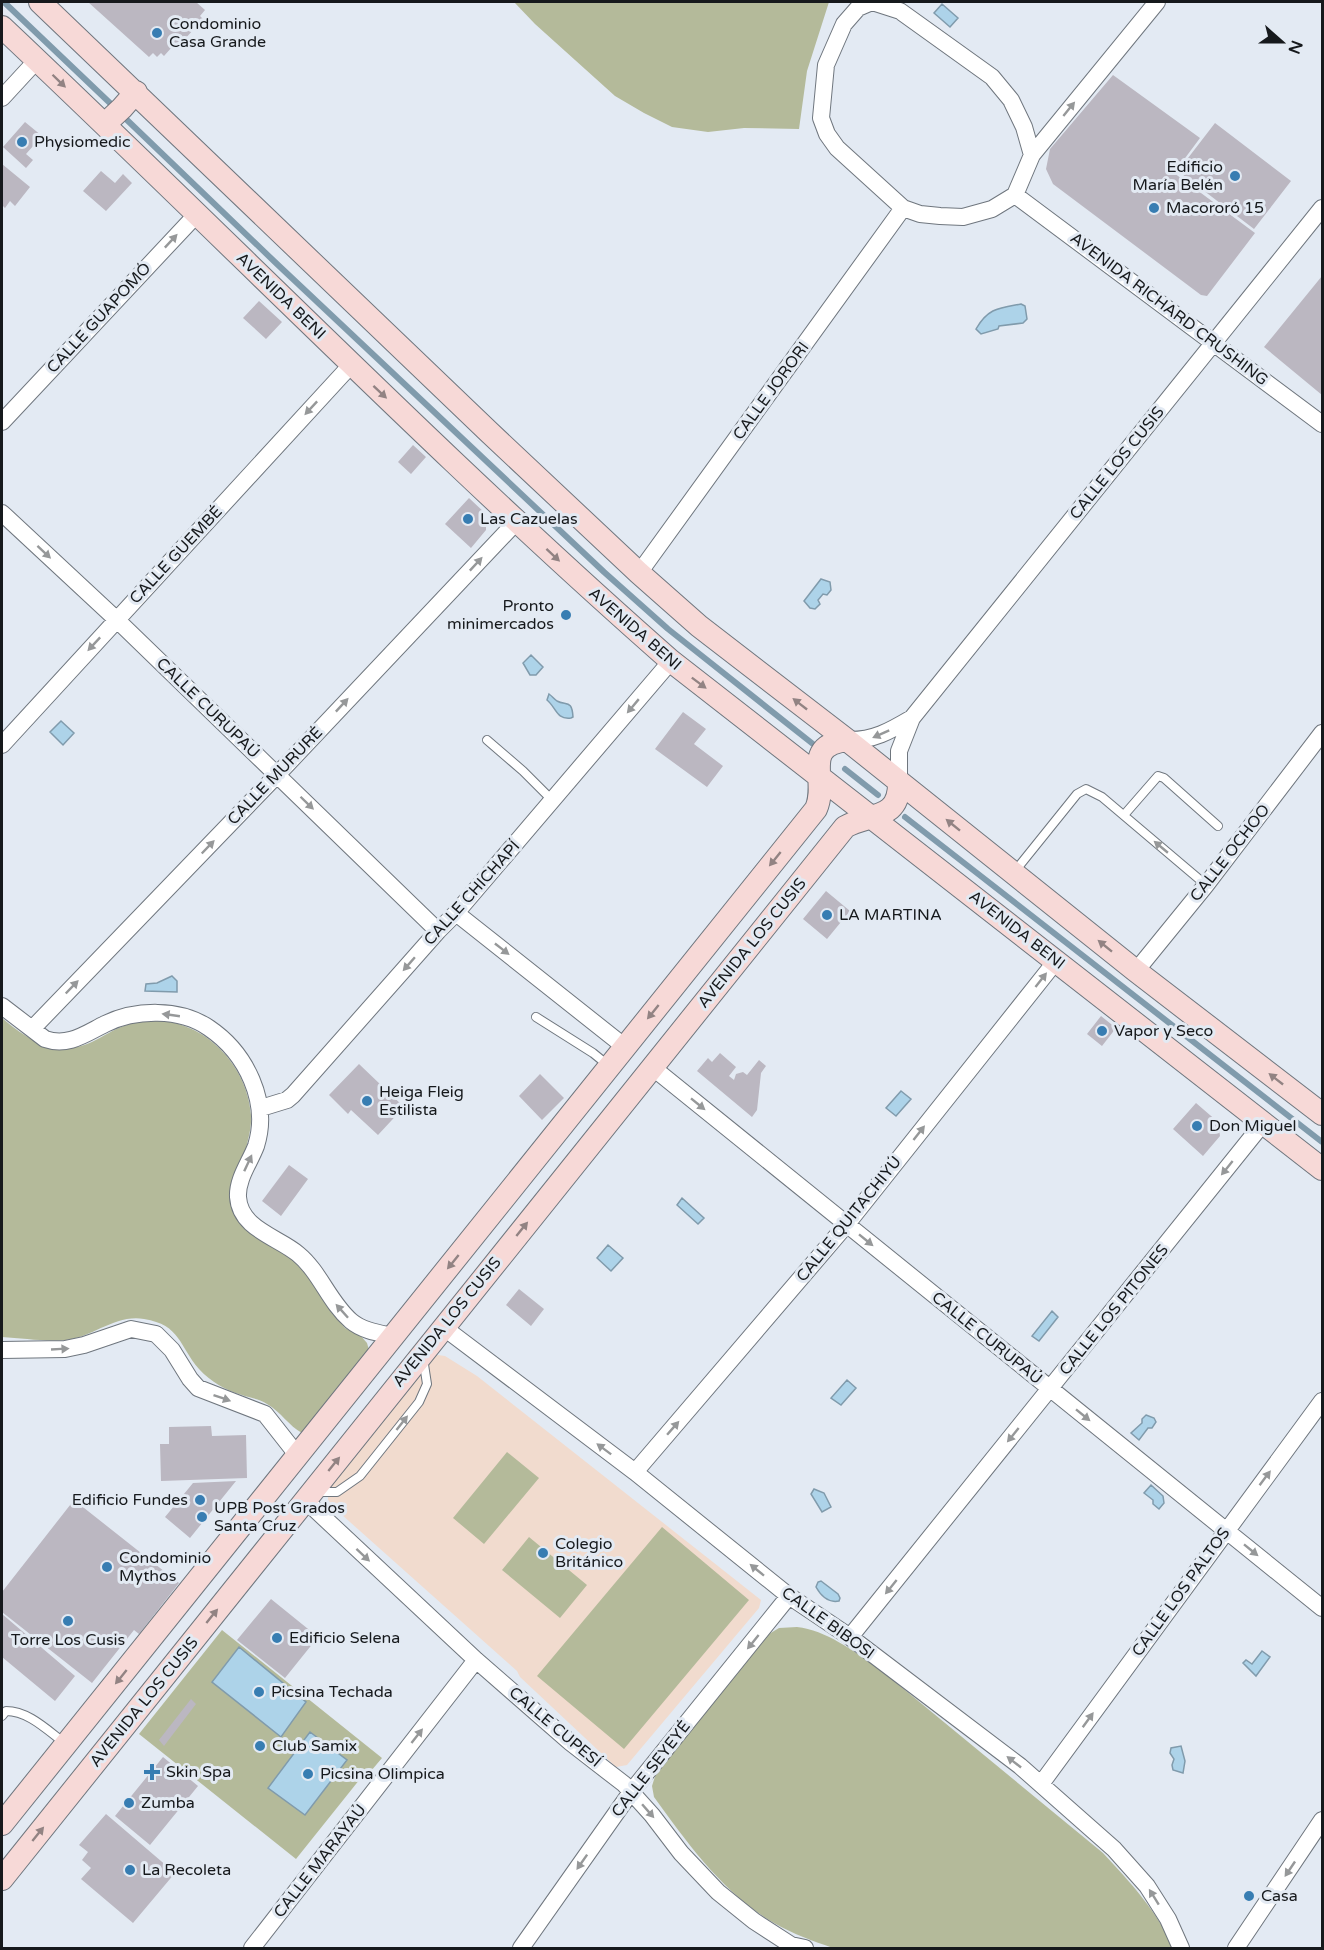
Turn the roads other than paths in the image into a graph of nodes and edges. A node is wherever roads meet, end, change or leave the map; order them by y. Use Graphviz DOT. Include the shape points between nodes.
graph roads {
  1 [pos="40,2"];
  2 [pos="872,2"];
  3 [pos="1157,2"];
  4 [pos="2,27"];
  5 [pos="37,60"];
  6 [pos="136,92"];
  7 [pos="2,98"];
  8 [pos="105,124"];
  9 [pos="1032,155"];
  10 [pos="1015,195"];
  11 [pos="903,208"];
  12 [pos="1323,208"];
  13 [pos="197,214"];
  14 [pos="1214,342"];
  15 [pos="351,365"];
  16 [pos="2,422"];
  17 [pos="1323,424"];
  18 [pos="2,513"];
  19 [pos="517,521"];
  20 [pos="639,573"];
  21 [pos="117,620"];
  22 [pos="671,661"];
  23 [pos="912,718"];
  24 [pos="1323,733"];
  25 [pos="487,740"];
  26 [pos="847,740"];
  27 [pos="2,745"];
  28 [pos="277,775"];
  29 [pos="819,775"];
  30 [pos="899,782"];
  31 [pos="552,800"];
  32 [pos="1124,815"];
  33 [pos="874,818"];
  34 [pos="804,824"];
  35 [pos="1218,826"];
  36 [pos="832,844"];
  37 [pos="1013,873"];
  38 [pos="1206,885"];
  39 [pos="456,913"];
  40 [pos="438,931"];
  41 [pos="1056,960"];
  42 [pos="1136,971"];
  43 [pos="2,1006"];
  44 [pos="536,1017"];
  45 [pos="32,1029"];
  46 [pos="625,1047"];
  47 [pos="609,1067"];
  48 [pos="652,1067"];
  49 [pos="582,1100"];
  50 [pos="261,1108"];
  51 [pos="1323,1114"];
  52 [pos="608,1122"];
  53 [pos="1264,1122"];
  54 [pos="1323,1169"];
  55 [pos="847,1224"];
  56 [pos="443,1328"];
  57 [pos="393,1336"];
  58 [pos="2,1350"];
  59 [pos="1050,1389"];
  60 [pos="1323,1401"];
  61 [pos="298,1456"];
  62 [pos="635,1472"];
  63 [pos="308,1496"];
  64 [pos="1226,1530"];
  65 [pos="789,1596"];
  66 [pos="1323,1608"];
  67 [pos="850,1637"];
  68 [pos="149,1643"];
  69 [pos="476,1660"];
  70 [pos="174,1664"];
  71 [pos="2,1716"];
  72 [pos="66,1745"];
  73 [pos="1041,1784"];
  74 [pos="631,1792"];
  75 [pos="1323,1820"];
  76 [pos="2,1824"];
  77 [pos="2,1879"];
  78 [pos="794,1947"];
  79 [pos="252,1948"];
  80 [pos="521,1948"];
  81 [pos="1181,1948"];
  82 [pos="1236,1948"];
  1 -- 6 [label="street"];
  2 -- 9 [label="street" via="900,11 992,77 1011,100"];
  2 -- 11 [label="street" via="858,8 834,43 826,65 821,118 837,148"];
  9 -- 3 [label="street, one-way"];
  4 -- 5 [label="street, AVENIDA BENI"];
  5 -- 7 [label="street"];
  5 -- 8 [label="street, AVENIDA BENI, one-way"];
  6 -- 8 [label="street"];
  6 -- 20 [label="street"];
  8 -- 13 [label="street, AVENIDA BENI"];
  9 -- 10 [label="street"];
  10 -- 11 [label="street" via="992,210 963,217 920,214"];
  10 -- 14 [label="street, AVENIDA RICHARD CRUSHING"];
  11 -- 20 [label="street, CALLE JORORI"];
  12 -- 14 [label="street, CALLE LOS CUSIS"];
  13 -- 15 [label="street, AVENIDA BENI"];
  16 -- 13 [label="street, CALLE GUAPOMÓ, one-way"];
  14 -- 17 [label="street, AVENIDA RICHARD CRUSHING"];
  14 -- 23 [label="street, CALLE LOS CUSIS"];
  15 -- 19 [label="street, AVENIDA BENI, one-way"];
  15 -- 21 [label="street, CALLE GUEMBÉ, one-way"];
  18 -- 21 [label="street, CALLE CURUPAÚ, one-way"];
  19 -- 22 [label="street, AVENIDA BENI, one-way"];
  28 -- 19 [label="street, CALLE MURURÉ, one-way"];
  26 -- 20 [label="street, one-way" via="699,626"];
  21 -- 27 [label="street, CALLE GUEMBÉ, one-way"];
  21 -- 28 [label="street, CALLE CURUPAÚ"];
  22 -- 29 [label="street, AVENIDA BENI, one-way"];
  22 -- 31 [label="street, CALLE CHICHAPÍ, one-way"];
  23 -- 26 [label="street, CALLE LOS CUSIS, one-way" via="879,736"];
  23 -- 30 [label="street, CALLE LOS CUSIS" via="898,751"];
  24 -- 38 [label="street, CALLE OCHOO"];
  25 -- 31 [label="lane"];
  26 -- 29 [label="street, AVENIDA LOS CUSIS" via="831,743 823,750"];
  26 -- 30 [label="street"];
  28 -- 40 [label="street, CALLE CURUPAÚ, one-way"];
  45 -- 28 [label="street, CALLE MURURÉ, one-way"];
  29 -- 33 [label="street, AVENIDA BENI"];
  29 -- 34 [label="street, AVENIDA LOS CUSIS" via="820,798"];
  30 -- 33 [label="street, AVENIDA LOS CUSIS" via="894,804"];
  37 -- 30 [label="street, one-way"];
  31 -- 39 [label="street, CALLE CHICHAPÍ"];
  32 -- 35 [label="lane" via="1158,776"];
  32 -- 37 [label="lane" via="1092,790 1082,791"];
  38 -- 32 [label="lane, one-way"];
  33 -- 36 [label="street, AVENIDA LOS CUSIS" via="845,827"];
  33 -- 41 [label="street, AVENIDA BENI"];
  34 -- 36 [label="street"];
  34 -- 46 [label="street, AVENIDA LOS CUSIS, one-way"];
  36 -- 48 [label="street, AVENIDA LOS CUSIS"];
  42 -- 37 [label="street, one-way"];
  38 -- 42 [label="street, CALLE OCHOO"];
  39 -- 40 [label="street, CALLE CHICHAPÍ"];
  39 -- 46 [label="street, one-way"];
  40 -- 50 [label="street, CALLE CHICHAPÍ, one-way" via="293,1095"];
  41 -- 53 [label="street, AVENIDA BENI"];
  55 -- 41 [label="street, CALLE QUITACHIYÚ, one-way"];
  51 -- 42 [label="street, one-way"];
  43 -- 45 [label="street"];
  44 -- 47 [label="lane"];
  50 -- 45 [label="street, one-way" via="242,1061 222,1039 195,1021 159,1013 142,1014 117,1019 81,1037 54,1042"];
  46 -- 47 [label="street, AVENIDA LOS CUSIS"];
  47 -- 49 [label="street, AVENIDA LOS CUSIS"];
  48 -- 52 [label="street, AVENIDA LOS CUSIS"];
  48 -- 55 [label="street, CALLE CURUPAÚ, one-way"];
  49 -- 52 [label="street"];
  49 -- 57 [label="street, AVENIDA LOS CUSIS, one-way"];
  57 -- 50 [label="street, one-way" via="352,1322 300,1255 261,1231 244,1214 237,1195 258,1140"];
  56 -- 52 [label="street, AVENIDA LOS CUSIS, one-way"];
  53 -- 54 [label="street, AVENIDA BENI"];
  53 -- 59 [label="street, CALLE LOS PITONES, one-way"];
  55 -- 59 [label="street, CALLE CURUPAÚ, one-way"];
  62 -- 55 [label="street, CALLE QUITACHIYÚ, one-way"];
  62 -- 56 [label="street, CALLE BIBOSI, one-way"];
  63 -- 56 [label="street, AVENIDA LOS CUSIS, one-way"];
  57 -- 61 [label="street, AVENIDA LOS CUSIS"];
  58 -- 61 [label="street, one-way" via="65,1349 131,1329 156,1334 198,1388 265,1414"];
  59 -- 64 [label="street, CALLE CURUPAÚ, one-way"];
  59 -- 67 [label="street, CALLE LOS PITONES, one-way"];
  64 -- 60 [label="street, CALLE LOS PALTOS, one-way"];
  61 -- 68 [label="street, AVENIDA LOS CUSIS"];
  65 -- 62 [label="street, CALLE BIBOSI, one-way"];
  63 -- 69 [label="street, CALLE CUPESÍ, one-way"];
  70 -- 63 [label="street, AVENIDA LOS CUSIS, one-way"];
  64 -- 66 [label="street, CALLE CURUPAÚ, one-way"];
  73 -- 64 [label="street, CALLE LOS PALTOS, one-way"];
  65 -- 67 [label="street, CALLE BIBOSI"];
  65 -- 74 [label="street, CALLE SEYEYÉ, one-way"];
  73 -- 67 [label="street, CALLE BIBOSI, one-way"];
  68 -- 70 [label="street"];
  68 -- 72 [label="street, AVENIDA LOS CUSIS, one-way"];
  69 -- 74 [label="street, CALLE CUPESÍ"];
  79 -- 69 [label="street, CALLE MARAYAÚ, one-way"];
  77 -- 70 [label="street, AVENIDA LOS CUSIS, one-way"];
  71 -- 72 [label="lane" via="6,1711 25,1714"];
  72 -- 76 [label="street, AVENIDA LOS CUSIS"];
  81 -- 73 [label="street, CALLE BIBOSI, one-way" via="1147,1886 1114,1849"];
  74 -- 78 [label="street, CALLE CUPESÍ, one-way" via="718,1892"];
  74 -- 80 [label="street, CALLE SEYEYÉ, one-way"];
  75 -- 82 [label="street, one-way"];
}
